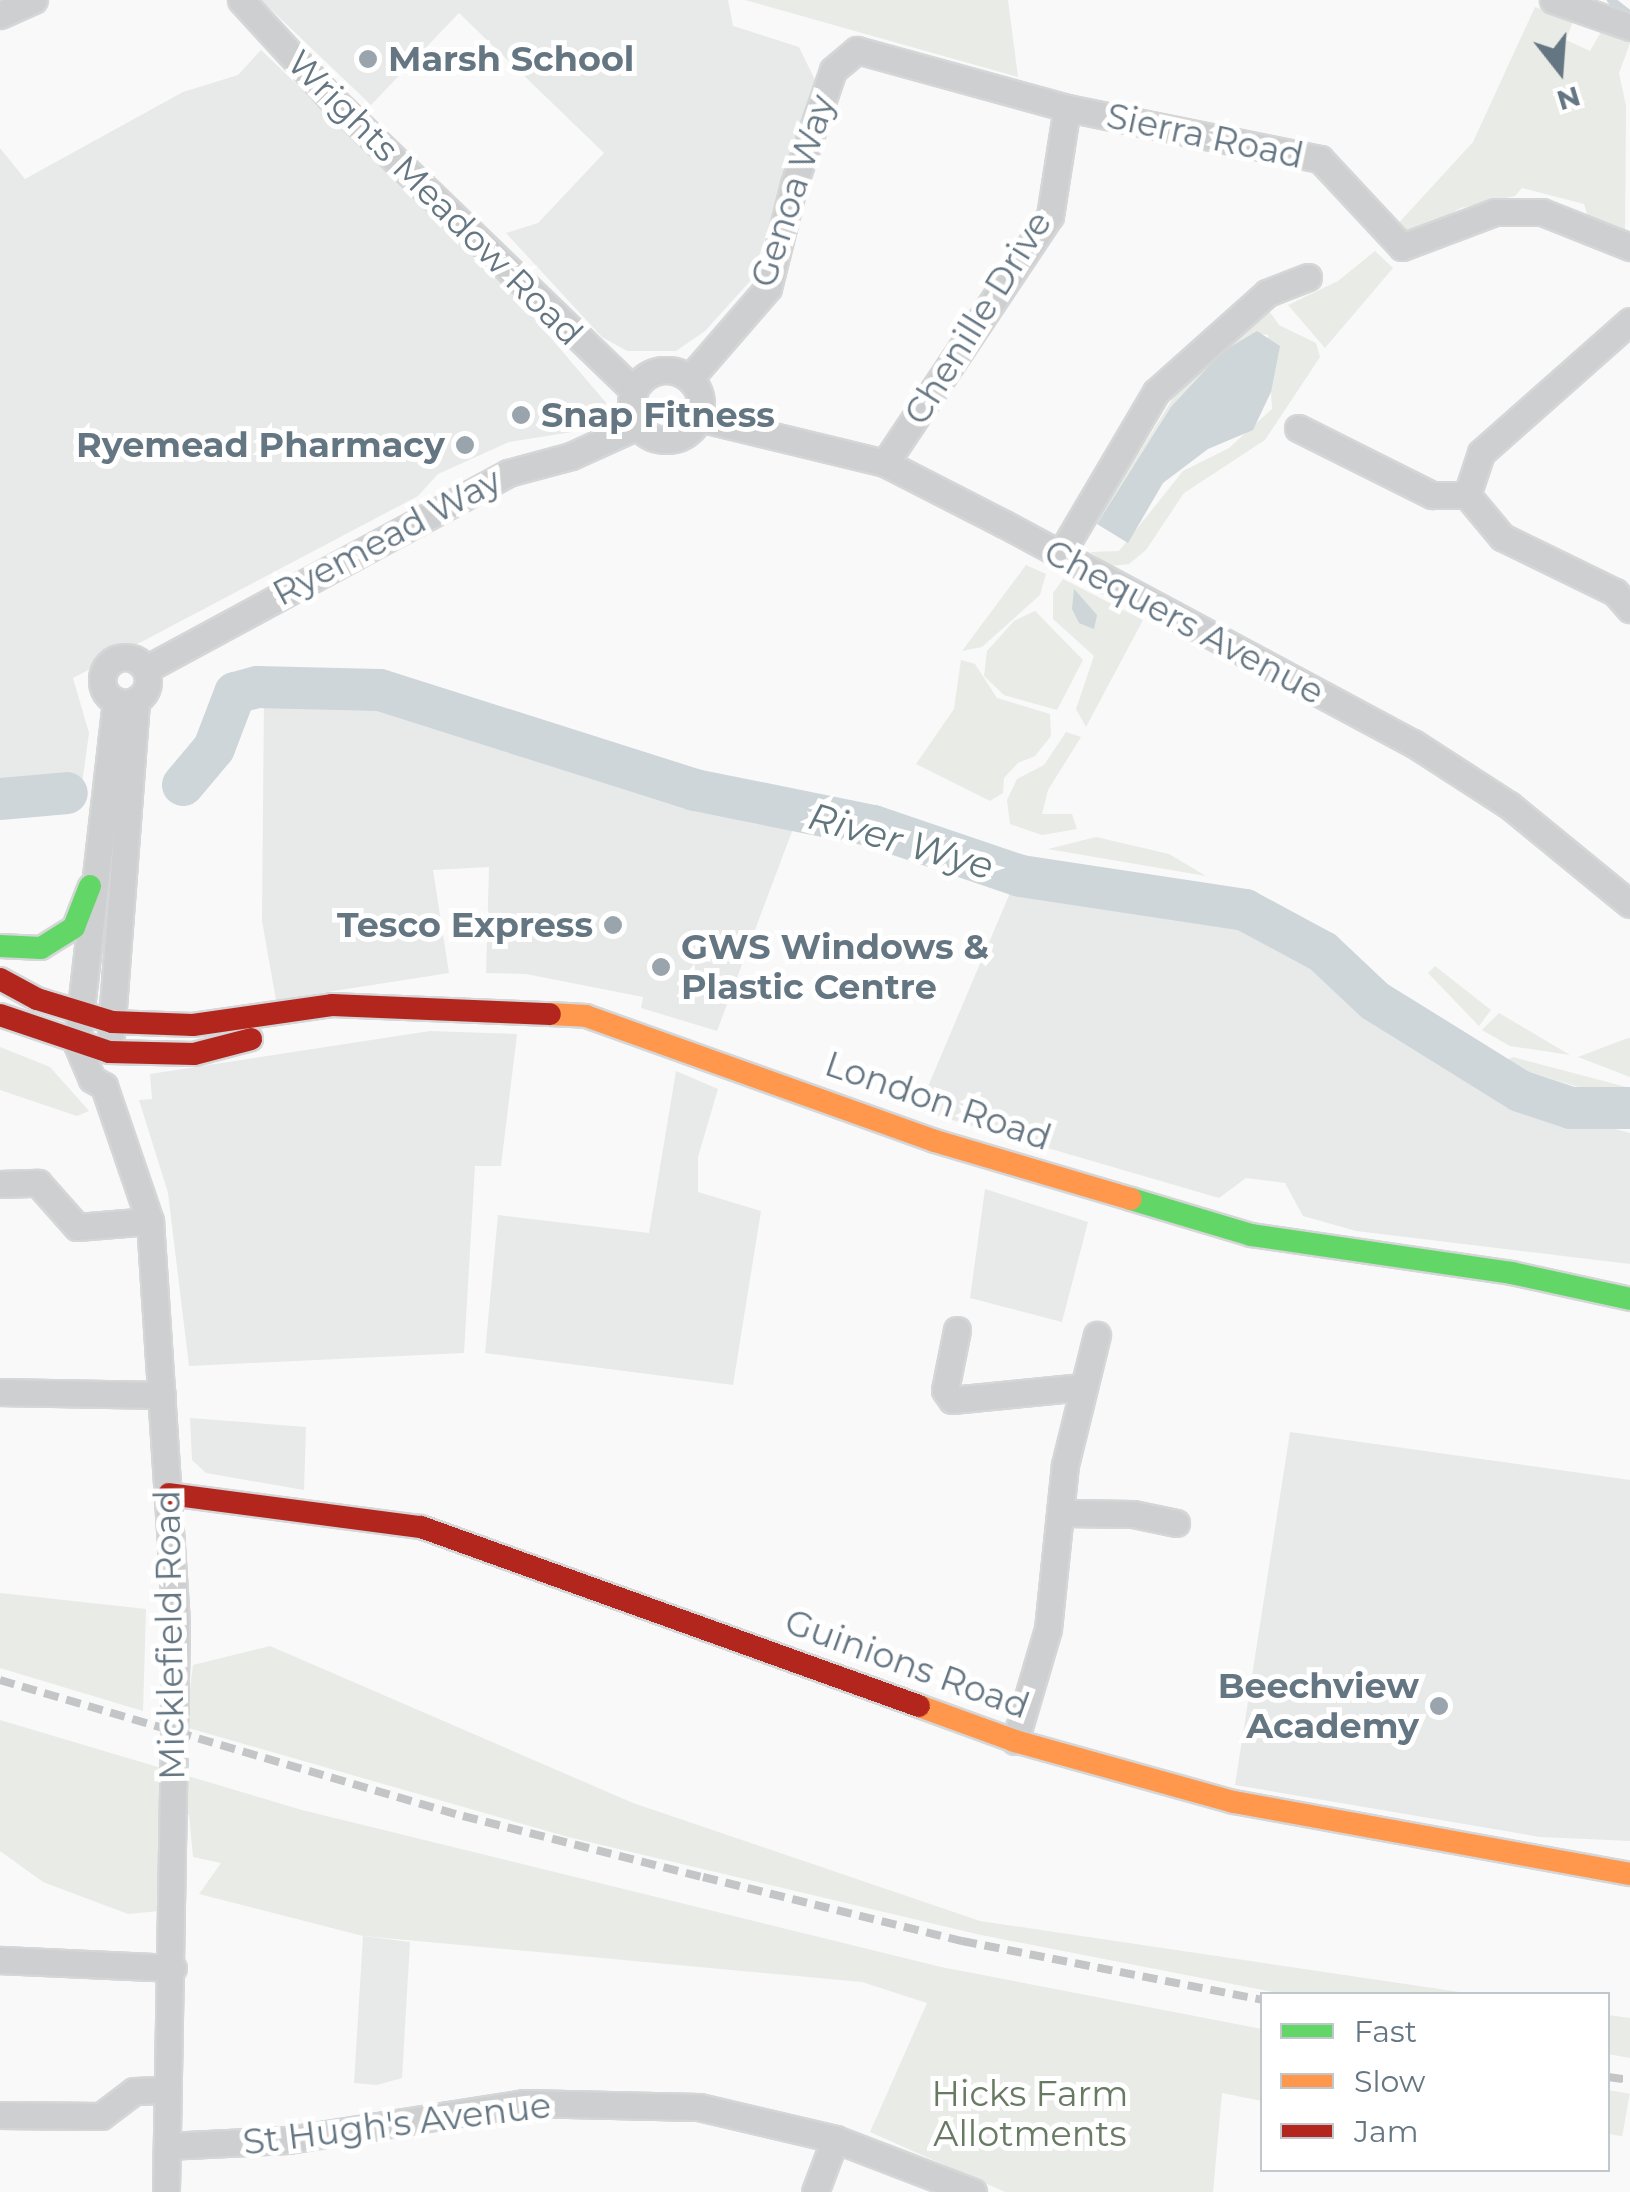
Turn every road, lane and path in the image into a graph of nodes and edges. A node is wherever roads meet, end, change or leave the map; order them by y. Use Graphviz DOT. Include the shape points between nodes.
graph roads {
  1 [pos="34,0"];
  2 [pos="240,0"];
  3 [pos="1553,0"];
  4 [pos="0,16"];
  5 [pos="1620,25"];
  6 [pos="856,50"];
  7 [pos="1068,108"];
  8 [pos="1630,247"];
  9 [pos="1308,277"];
  10 [pos="1630,321"];
  11 [pos="690,378"];
  12 [pos="634,391"];
  13 [pos="699,418"];
  14 [pos="637,426"];
  15 [pos="1298,428"];
  16 [pos="884,463"];
  17 [pos="1467,495"];
  18 [pos="1060,554"];
  19 [pos="1630,609"];
  20 [pos="146,668"];
  21 [pos="126,700"];
  22 [pos="90,886"];
  23 [pos="1630,904"];
  24 [pos="0,946"];
  25 [pos="0,979"];
  26 [pos="344,1010"];
  27 [pos="80,1014"];
  28 [pos="0,1015"];
  29 [pos="112,1022"];
  30 [pos="77,1044"];
  31 [pos="109,1052"];
  32 [pos="104,1086"];
  33 [pos="0,1184"];
  34 [pos="150,1222"];
  35 [pos="1512,1273"];
  36 [pos="1630,1279"];
  37 [pos="1630,1299"];
  38 [pos="958,1330"];
  39 [pos="1096,1335"];
  40 [pos="1082,1387"];
  41 [pos="0,1392"];
  42 [pos="162,1396"];
  43 [pos="169,1494"];
  44 [pos="1064,1513"];
  45 [pos="1176,1523"];
  46 [pos="1015,1741"];
  47 [pos="1630,1874"];
  48 [pos="0,1960"];
  49 [pos="173,1968"];
  50 [pos="168,2090"];
  51 [pos="0,2114"];
  52 [pos="834,2139"];
  53 [pos="167,2146"];
  54 [pos="166,2192"];
  55 [pos="815,2192"];
  56 [pos="973,2192"];
  1 -- 4 [label="street"];
  2 -- 12 [label="street, Wrights Meadow Road"];
  3 -- 5 [label="street"];
  6 -- 7 [label="street, Sierra Road"];
  6 -- 11 [label="street, Genoa Way" via="834,70 768,288"];
  7 -- 8 [label="street, Sierra Road" via="1320,160 1402,246 1495,212 1542,212"];
  7 -- 16 [label="street, Chenille Drive" via="1050,216"];
  9 -- 18 [label="street" via="1266,293 1156,392"];
  10 -- 17 [label="street" via="1481,453"];
  11 -- 12 [label="street" via="661,370"];
  11 -- 13 [label="street" via="699,392"];
  12 -- 14 [label="street"];
  13 -- 14 [label="street" via="687,434 666,440"];
  13 -- 16 [label="street, Chequers Avenue"];
  14 -- 20 [label="street, Ryemead Way" via="571,456 508,472"];
  15 -- 17 [label="street" via="1432,496"];
  16 -- 18 [label="street, Chequers Avenue"];
  17 -- 19 [label="street" via="1502,538 1615,592"];
  18 -- 23 [label="street, Chequers Avenue" via="1413,743 1508,805"];
  20 -- 21 [label="street, Ryemead Way" via="146,690"];
  20 -- 21 [label="street, Ryemead Way" via="128,657 108,664 102,684"];
  21 -- 22 [label="street, Ryemead Way"];
  21 -- 29 [label="street, Ryemead Way"];
  22 -- 24 [label="main road" via="74,927 40,948"];
  22 -- 27 [label="street, Ryemead Way"];
  25 -- 27 [label="main road, London Road"];
  26 -- 29 [label="main road, London Road" via="332,1005 192,1026"];
  26 -- 31 [label="main road, London Road" via="332,1019 194,1054"];
  26 -- 35 [label="main road, London Road" via="397,1004 586,1016 935,1141 1251,1235"];
  27 -- 29 [label="main road, London Road"];
  27 -- 30 [label="street, Ryemead Way"];
  28 -- 30 [label="main road, London Road"];
  29 -- 31 [label="street, Ryemead Way"];
  30 -- 31 [label="main road, London Road"];
  30 -- 32 [label="street, Micklefield Road" via="92,1079"];
  31 -- 32 [label="street, Micklefield Road"];
  32 -- 34 [label="street, Micklefield Road"];
  33 -- 34 [label="street" via="38,1183 77,1227"];
  34 -- 42 [label="street, Micklefield Road"];
  35 -- 36 [label="main road, London Road"];
  35 -- 37 [label="main road, London Road"];
  38 -- 40 [label="street" via="945,1390 952,1400"];
  39 -- 40 [label="street"];
  40 -- 44 [label="street" via="1065,1465"];
  41 -- 42 [label="street"];
  42 -- 43 [label="street, Micklefield Road"];
  43 -- 46 [label="main road, Guinions Road" via="421,1527"];
  43 -- 49 [label="street, Micklefield Road" via="176,1622"];
  44 -- 45 [label="street" via="1133,1514"];
  44 -- 46 [label="street" via="1048,1629"];
  46 -- 47 [label="main road, Guinions Road" via="1234,1802"];
  48 -- 49 [label="street"];
  49 -- 50 [label="street, Micklefield Road"];
  50 -- 51 [label="street" via="134,2091 101,2116"];
  50 -- 53 [label="street, Micklefield Road"];
  52 -- 53 [label="street, St Hugh's Avenue" via="699,2107 524,2103 288,2140"];
  52 -- 55 [label="street"];
  52 -- 56 [label="street, St Hugh's Avenue"];
  53 -- 54 [label="street, Micklefield Road"];
}
